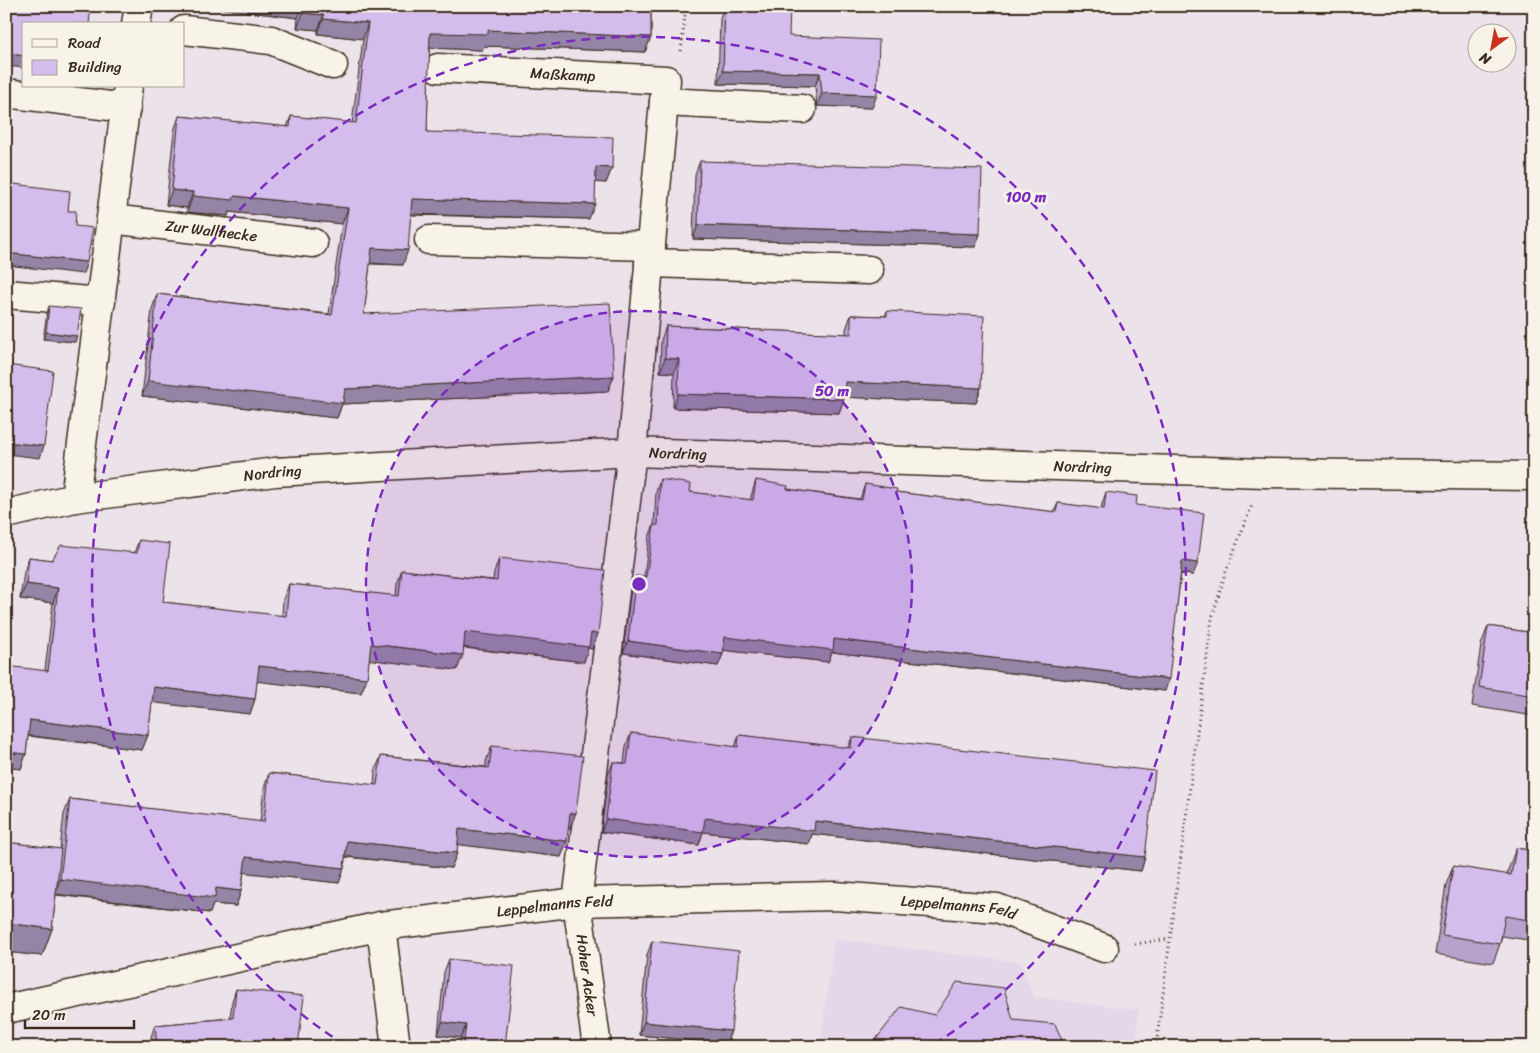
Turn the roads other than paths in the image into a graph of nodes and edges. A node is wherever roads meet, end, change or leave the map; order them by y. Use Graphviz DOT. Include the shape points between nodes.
graph roads {
  1 [pos="139,6"];
  2 [pos="136,22"];
  3 [pos="185,30"];
  4 [pos="333,65"];
  5 [pos="438,68"];
  6 [pos="665,91"];
  7 [pos="6,93"];
  8 [pos="127,97"];
  9 [pos="802,108"];
  10 [pos="111,219"];
  11 [pos="429,240"];
  12 [pos="313,243"];
  13 [pos="650,255"];
  14 [pos="869,270"];
  15 [pos="6,294"];
  16 [pos="101,302"];
  17 [pos="632,452"];
  18 [pos="1534,476"];
  19 [pos="75,498"];
  20 [pos="6,514"];
  21 [pos="577,902"];
  22 [pos="381,926"];
  23 [pos="1104,948"];
  24 [pos="6,1008"];
  25 [pos="396,1047"];
  26 [pos="597,1047"];
  1 -- 2 [label="street"];
  3 -- 4 [label="street" via="271,40"];
  5 -- 6 [label="street, Maßkamp"];
  6 -- 9 [label="street, Maßkamp"];
  6 -- 13 [label="street"];
  7 -- 8 [label="street"];
  8 -- 10 [label="street"];
  10 -- 12 [label="street, Zur Wallhecke"];
  10 -- 16 [label="street"];
  11 -- 13 [label="street"];
  13 -- 14 [label="street"];
  13 -- 17 [label="street"];
  15 -- 16 [label="street"];
  16 -- 19 [label="street"];
  17 -- 18 [label="street, Nordring" via="1265,472"];
  17 -- 19 [label="street, Nordring" via="275,472"];
  17 -- 21 [label="street, Nordring"];
  19 -- 20 [label="street, Nordring"];
  21 -- 22 [label="street, Leppelmanns Feld"];
  21 -- 23 [label="street, Leppelmanns Feld" via="835,896 997,908"];
  21 -- 26 [label="street, Hoher Acker"];
  22 -- 24 [label="street, Leppelmanns Feld"];
  22 -- 25 [label="street"];
}
